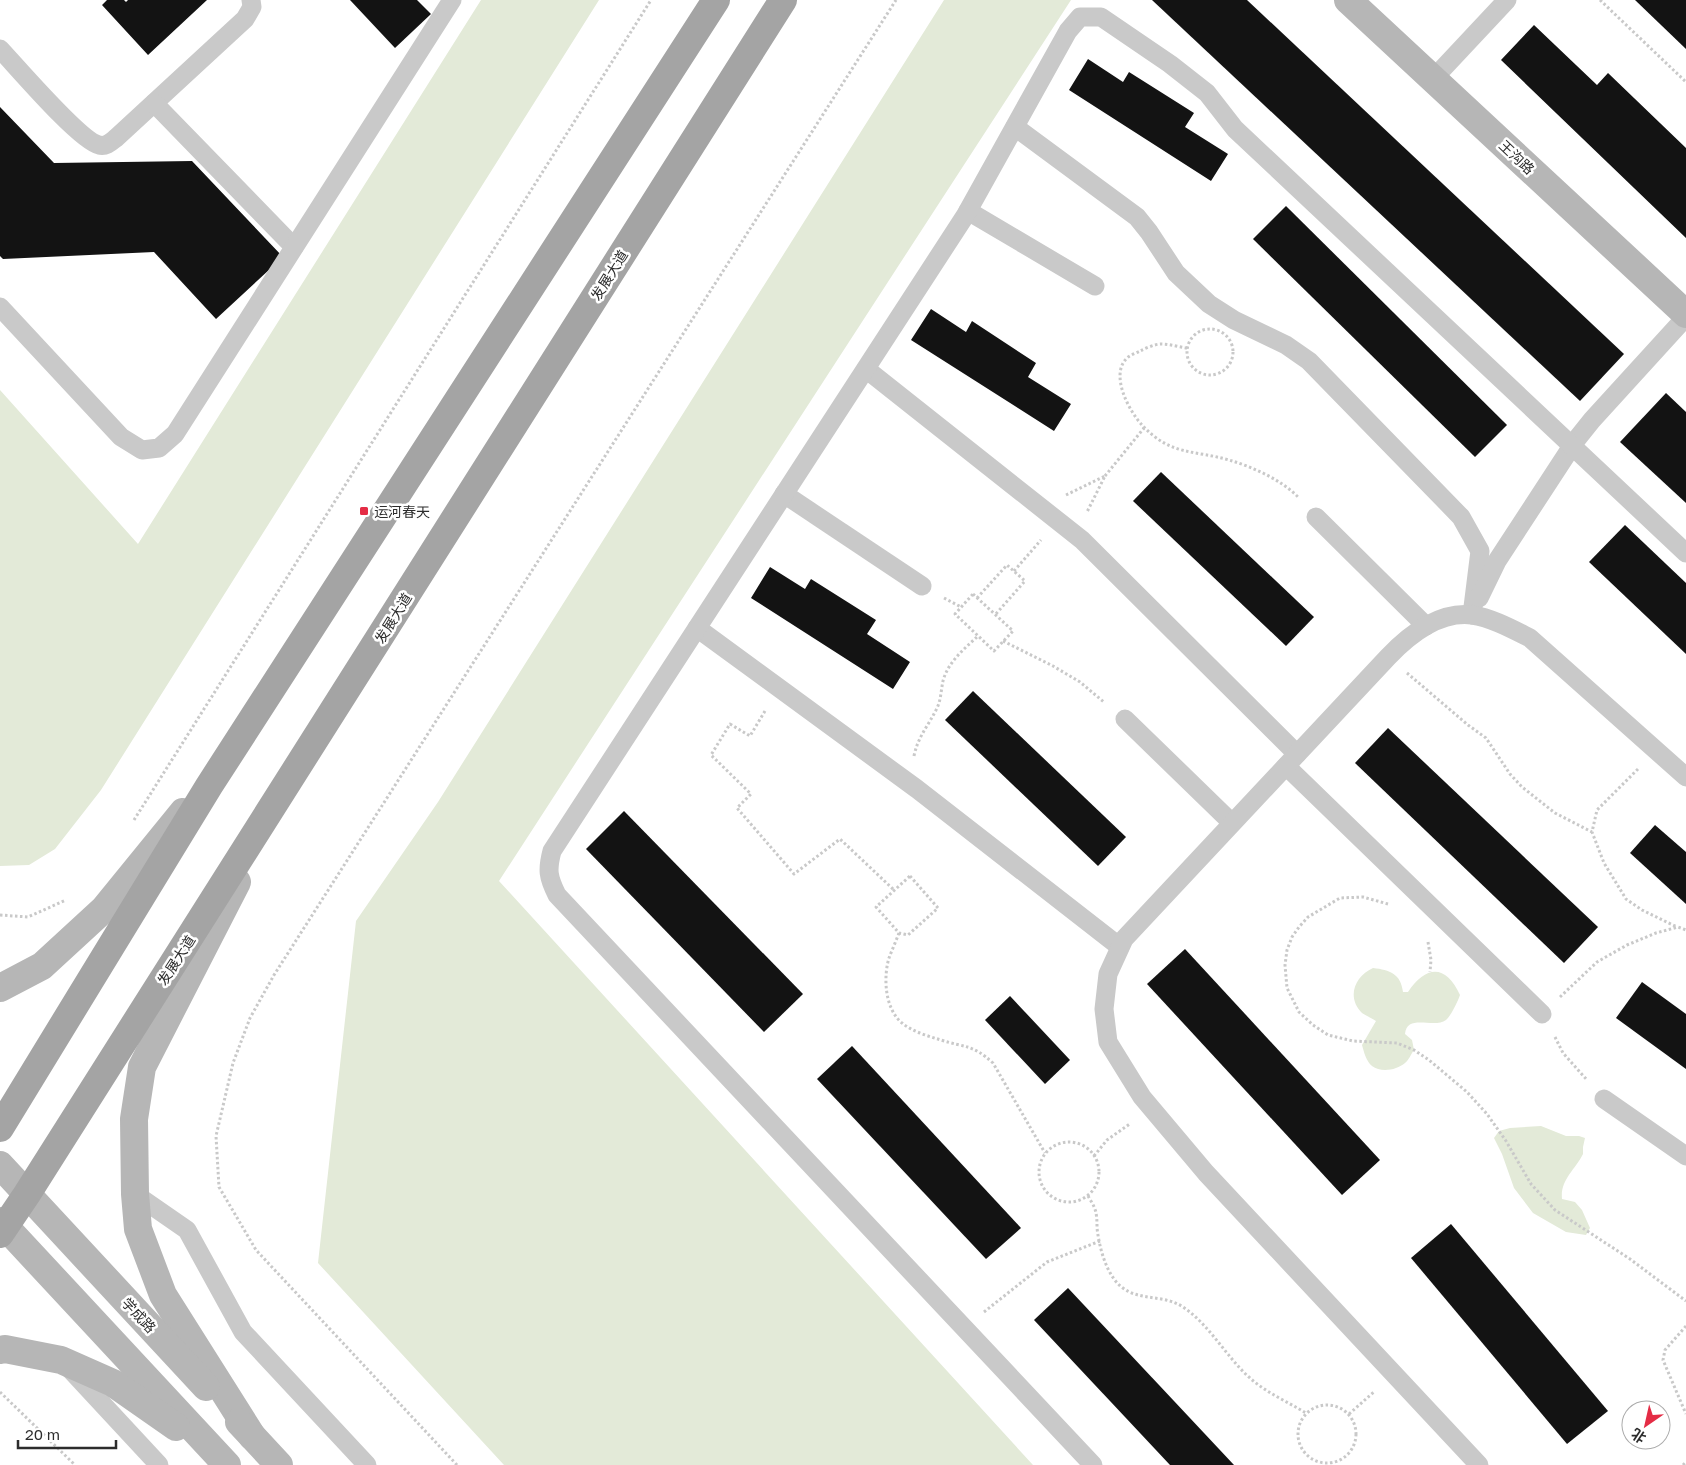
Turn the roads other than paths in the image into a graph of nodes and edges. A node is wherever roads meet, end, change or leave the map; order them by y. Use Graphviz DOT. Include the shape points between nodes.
graph roads {
  1 [pos="251,0"];
  2 [pos="452,0"];
  3 [pos="716,0"];
  4 [pos="783,0"];
  5 [pos="1348,0"];
  6 [pos="1507,0"];
  7 [pos="0,49"];
  8 [pos="1433,79"];
  9 [pos="154,103"];
  10 [pos="1015,128"];
  11 [pos="968,211"];
  12 [pos="294,247"];
  13 [pos="1096,286"];
  14 [pos="0,307"];
  15 [pos="1686,316"];
  16 [pos="866,369"];
  17 [pos="1572,446"];
  18 [pos="784,494"];
  19 [pos="1316,517"];
  20 [pos="1686,553"];
  21 [pos="922,586"];
  22 [pos="1472,615"];
  23 [pos="1426,626"];
  24 [pos="697,628"];
  25 [pos="1125,719"];
  26 [pos="229,755"];
  27 [pos="1291,760"];
  28 [pos="1686,778"];
  29 [pos="284,791"];
  30 [pos="1232,823"];
  31 [pos="1120,947"];
  32 [pos="0,988"];
  33 [pos="1542,1014"];
  34 [pos="1604,1099"];
  35 [pos="0,1128"];
  36 [pos="1686,1156"];
  37 [pos="0,1165"];
  38 [pos="27,1194"];
  39 [pos="135,1194"];
  40 [pos="2,1227"];
  41 [pos="0,1350"];
  42 [pos="62,1360"];
  43 [pos="252,1436"];
  44 [pos="224,1461"];
  45 [pos="159,1465"];
  46 [pos="279,1465"];
  47 [pos="367,1465"];
  48 [pos="1093,1465"];
  49 [pos="1479,1465"];
  1 -- 9 [label="lane" via="252,7 245,19"];
  2 -- 12 [label="lane"];
  3 -- 26 [label="main road"];
  4 -- 29 [label="main road, 发展大道"];
  5 -- 8 [label="main road, 王沟路"];
  6 -- 8 [label="lane"];
  7 -- 9 [label="lane" via="81,135 99,145 107,145"];
  8 -- 15 [label="main road, 王沟路"];
  9 -- 12 [label="lane"];
  10 -- 11 [label="lane"];
  10 -- 17 [label="lane" via="1068,32 1080,18 1101,17 1170,64 1207,94 1235,129"];
  10 -- 22 [label="lane" via="1136,217 1150,232 1176,273 1209,304 1286,345 1309,361 1461,517 1480,551"];
  11 -- 13 [label="lane"];
  11 -- 16 [label="lane"];
  12 -- 14 [label="lane" via="175,434 159,448 142,450 121,437"];
  15 -- 17 [label="lane"];
  16 -- 18 [label="lane"];
  16 -- 27 [label="lane" via="1076,535"];
  17 -- 20 [label="lane"];
  17 -- 22 [label="lane" via="1497,561"];
  18 -- 21 [label="lane"];
  18 -- 24 [label="lane"];
  19 -- 23 [label="lane"];
  22 -- 23 [label="lane" via="1448,617"];
  22 -- 28 [label="lane" via="1500,623 1530,638"];
  23 -- 27 [label="lane" via="1404,640"];
  24 -- 31 [label="lane" via="917,788"];
  24 -- 48 [label="lane" via="552,851 548,866 557,895"];
  25 -- 30 [label="lane"];
  26 -- 32 [label="main road" via="104,909 42,966"];
  26 -- 35 [label="main road"];
  27 -- 30 [label="lane"];
  27 -- 33 [label="lane"];
  29 -- 38 [label="main road, 发展大道"];
  29 -- 39 [label="main road" via="142,1067 134,1119"];
  30 -- 31 [label="lane"];
  31 -- 49 [label="lane" via="1108,974 1104,1009 1108,1042 1142,1098 1206,1173"];
  34 -- 36 [label="lane"];
  37 -- 38 [label="main road, 学成路"];
  38 -- 40 [label="main road, 发展大道"];
  38 -- 43 [label="main road, 学成路"];
  39 -- 43 [label="main road" via="138,1229 163,1296"];
  39 -- 47 [label="lane" via="187,1230 243,1332"];
  40 -- 44 [label="main road"];
  41 -- 42 [label="main road"];
  42 -- 44 [label="main road" via="113,1383"];
  42 -- 45 [label="lane"];
  43 -- 46 [label="main road, 学成路"];
}
